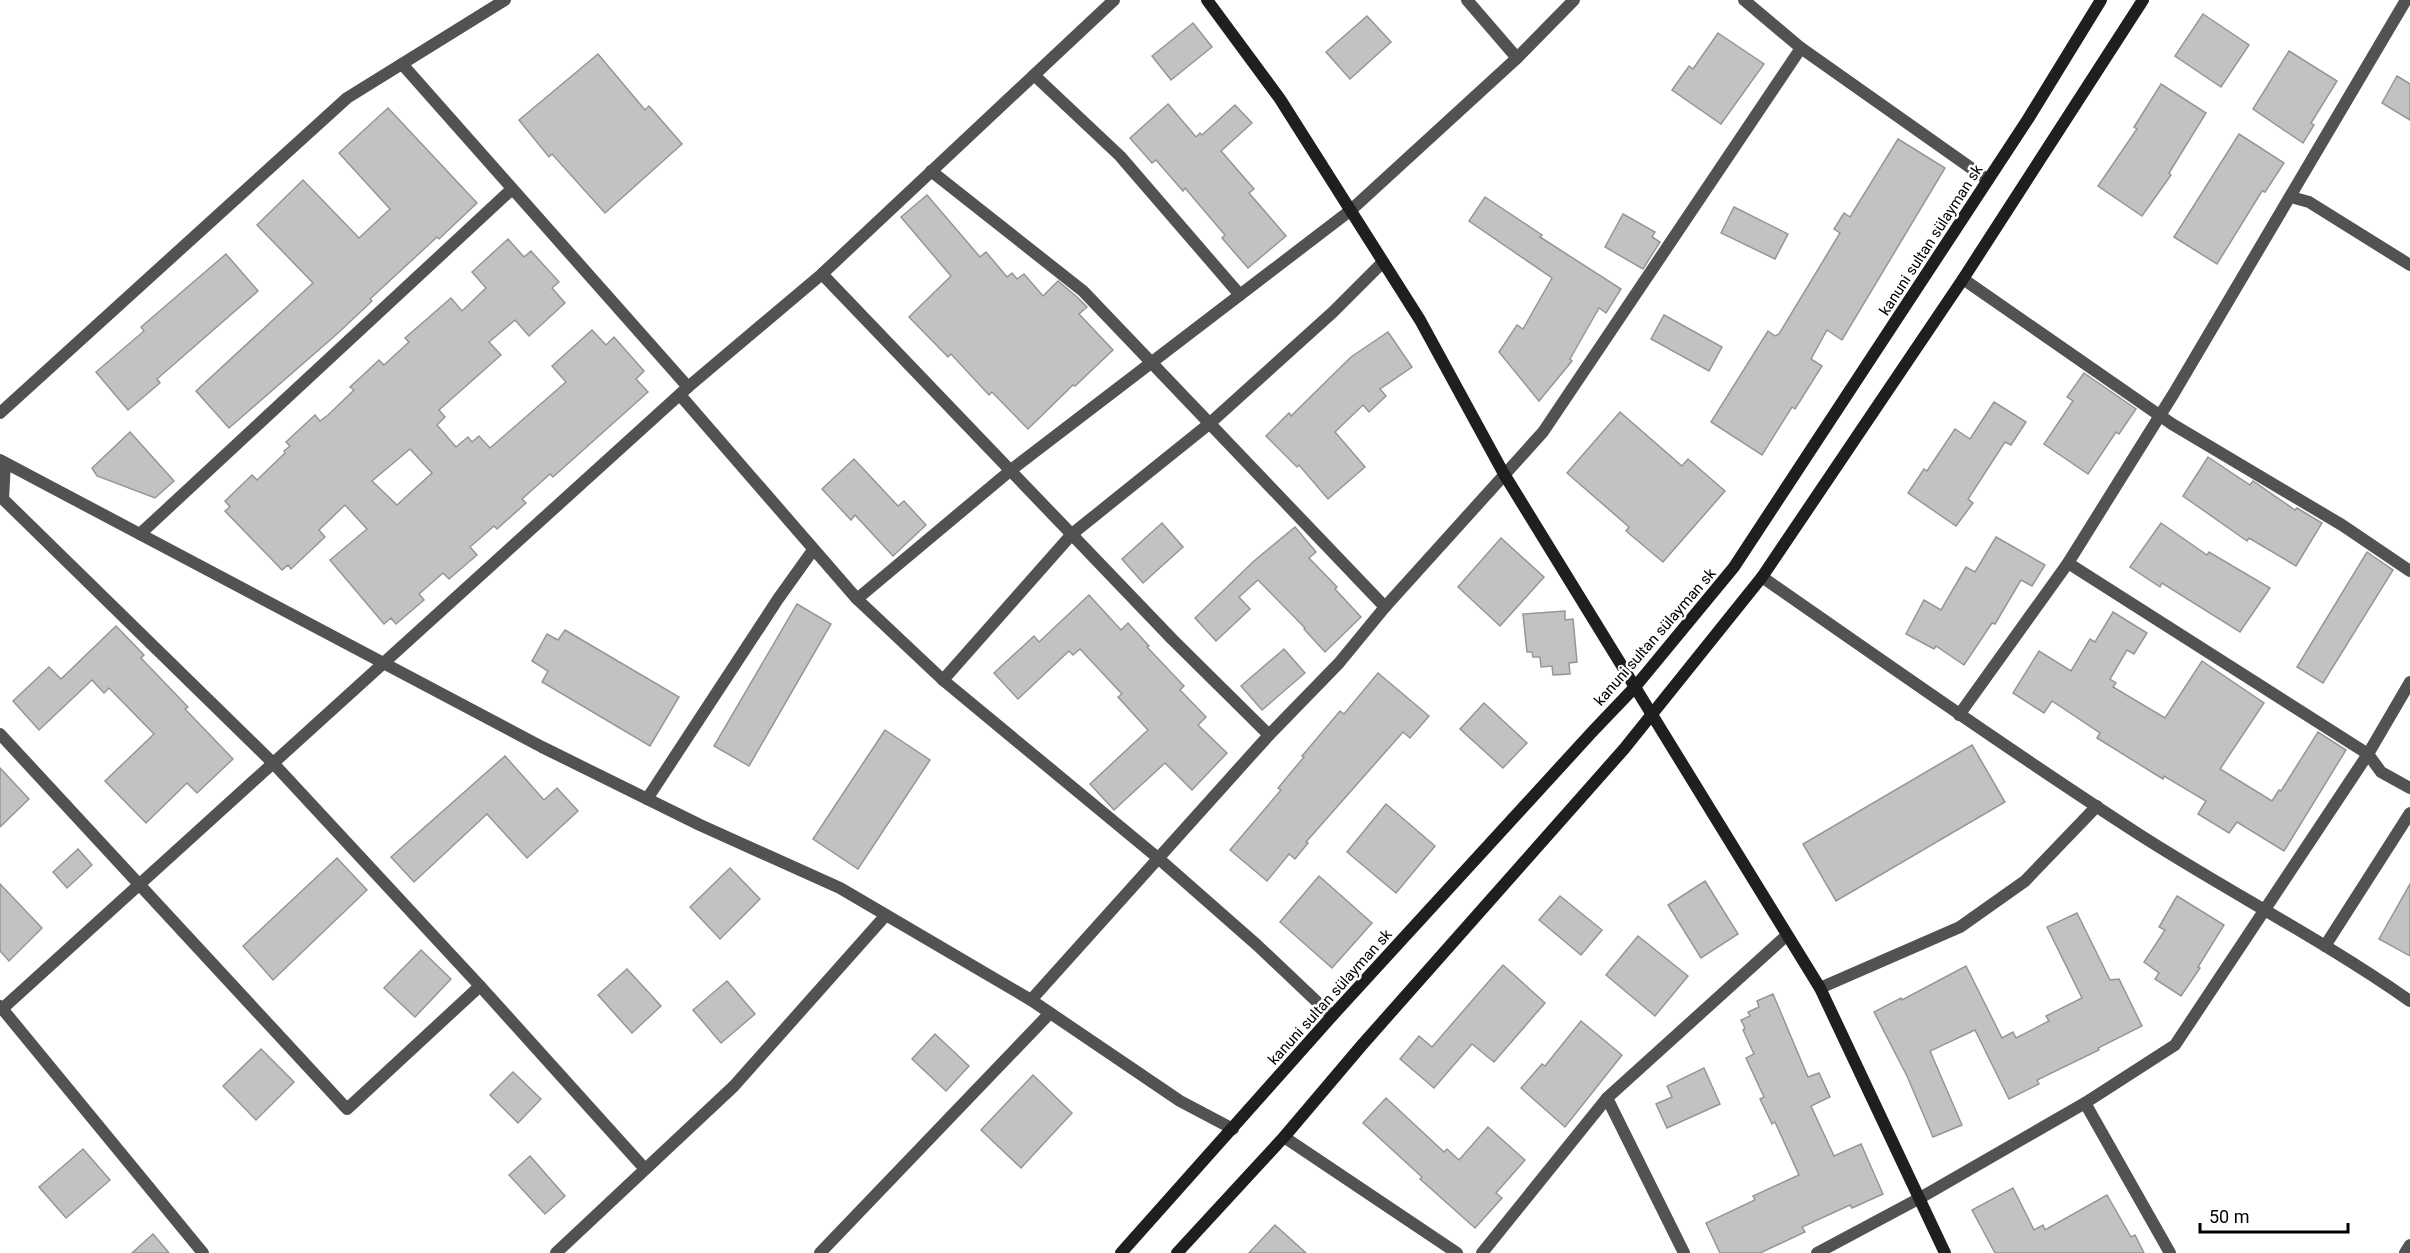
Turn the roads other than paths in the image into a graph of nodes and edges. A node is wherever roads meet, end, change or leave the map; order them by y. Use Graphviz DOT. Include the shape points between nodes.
graph roads {
  1 [pos="505,0"];
  2 [pos="1114,0"];
  3 [pos="1207,0"];
  4 [pos="1467,0"];
  5 [pos="1574,0"];
  6 [pos="1744,0"];
  7 [pos="2101,0"];
  8 [pos="2143,0"];
  9 [pos="2406,0"];
  10 [pos="1801,48"];
  11 [pos="1517,57"];
  12 [pos="402,64"];
  13 [pos="1034,75"];
  14 [pos="931,171"];
  15 [pos="1988,180"];
  16 [pos="513,189"];
  17 [pos="2290,196"];
  18 [pos="1350,210"];
  19 [pos="1383,262"];
  20 [pos="2410,265"];
  21 [pos="822,274"];
  22 [pos="1963,279"];
  23 [pos="1240,295"];
  24 [pos="1151,364"];
  25 [pos="684,391"];
  26 [pos="0,413"];
  27 [pos="2160,414"];
  28 [pos="1209,424"];
  29 [pos="3,461"];
  30 [pos="1011,470"];
  31 [pos="1504,474"];
  32 [pos="140,534"];
  33 [pos="1072,534"];
  34 [pos="813,550"];
  35 [pos="2068,563"];
  36 [pos="2410,571"];
  37 [pos="1762,577"];
  38 [pos="857,599"];
  39 [pos="1385,607"];
  40 [pos="383,663"];
  41 [pos="943,680"];
  42 [pos="2410,682"];
  43 [pos="1635,687"];
  44 [pos="1653,715"];
  45 [pos="1959,715"];
  46 [pos="0,734"];
  47 [pos="1269,735"];
  48 [pos="2368,754"];
  49 [pos="273,763"];
  50 [pos="2410,788"];
  51 [pos="647,799"];
  52 [pos="2097,806"];
  53 [pos="2410,813"];
  54 [pos="1158,858"];
  55 [pos="140,884"];
  56 [pos="2266,910"];
  57 [pos="886,915"];
  58 [pos="1786,936"];
  59 [pos="2325,946"];
  60 [pos="480,986"];
  61 [pos="1820,988"];
  62 [pos="1031,1000"];
  63 [pos="2410,1001"];
  64 [pos="1,1008"];
  65 [pos="1050,1013"];
  66 [pos="1332,1016"];
  67 [pos="1607,1098"];
  68 [pos="2085,1103"];
  69 [pos="1233,1129"];
  70 [pos="1284,1137"];
  71 [pos="645,1169"];
  72 [pos="1920,1198"];
  73 [pos="2410,1245"];
  74 [pos="203,1253"];
  75 [pos="556,1253"];
  76 [pos="820,1253"];
  77 [pos="1121,1253"];
  78 [pos="1177,1253"];
  79 [pos="1457,1253"];
  80 [pos="1482,1253"];
  81 [pos="1684,1253"];
  82 [pos="1817,1253"];
  83 [pos="1945,1253"];
  84 [pos="2170,1253"];
  85 [pos="2405,1253"];
  1 -- 12 [label="street"];
  2 -- 13 [label="street"];
  3 -- 18 [label="main road" via="1280,99"];
  4 -- 11 [label="street"];
  5 -- 11 [label="street"];
  6 -- 10 [label="street"];
  7 -- 15 [label="main road, kanuni sultan sülayman sk"];
  8 -- 22 [label="main road"];
  9 -- 17 [label="street"];
  10 -- 15 [label="street"];
  10 -- 31 [label="street" via="1543,432"];
  11 -- 18 [label="street"];
  12 -- 16 [label="street"];
  12 -- 26 [label="street" via="346,98"];
  13 -- 14 [label="street"];
  13 -- 23 [label="street" via="1120,156"];
  14 -- 21 [label="street"];
  14 -- 24 [label="street" via="1083,291"];
  15 -- 43 [label="main road, kanuni sultan sülayman sk" via="1734,567"];
  16 -- 25 [label="street"];
  16 -- 32 [label="street"];
  17 -- 20 [label="street" via="2309,202"];
  17 -- 27 [label="street"];
  18 -- 19 [label="main road"];
  18 -- 23 [label="street"];
  19 -- 28 [label="street"];
  19 -- 31 [label="main road" via="1420,320"];
  21 -- 25 [label="street"];
  21 -- 30 [label="street"];
  22 -- 27 [label="street"];
  22 -- 37 [label="main road"];
  23 -- 24 [label="street"];
  24 -- 28 [label="street"];
  24 -- 30 [label="street"];
  25 -- 34 [label="street"];
  25 -- 40 [label="street"];
  27 -- 35 [label="street"];
  27 -- 36 [label="street"];
  28 -- 33 [label="street"];
  28 -- 39 [label="street"];
  29 -- 32 [label="street"];
  29 -- 49 [label="street" via="3,500"];
  30 -- 33 [label="street"];
  30 -- 38 [label="street"];
  31 -- 39 [label="street"];
  31 -- 43 [label="main road"];
  32 -- 40 [label="street"];
  33 -- 41 [label="street"];
  33 -- 47 [label="street"];
  34 -- 38 [label="street"];
  34 -- 51 [label="street"];
  35 -- 45 [label="street"];
  35 -- 48 [label="street"];
  37 -- 44 [label="main road"];
  37 -- 45 [label="street"];
  38 -- 41 [label="street"];
  39 -- 47 [label="street" via="1339,663"];
  40 -- 49 [label="street"];
  40 -- 51 [label="street"];
  41 -- 54 [label="street"];
  42 -- 48 [label="street"];
  43 -- 44 [label="main road"];
  43 -- 66 [label="main road, kanuni sultan sülayman sk"];
  44 -- 58 [label="main road"];
  44 -- 70 [label="main road"];
  45 -- 52 [label="street"];
  46 -- 55 [label="street"];
  47 -- 54 [label="street"];
  48 -- 50 [label="street" via="2381,772"];
  48 -- 56 [label="street"];
  49 -- 55 [label="street"];
  49 -- 60 [label="street"];
  51 -- 57 [label="street" via="840,888"];
  52 -- 56 [label="street"];
  52 -- 61 [label="street" via="2025,881 1960,927"];
  53 -- 59 [label="street"];
  54 -- 62 [label="street"];
  54 -- 66 [label="street"];
  55 -- 60 [label="street" via="347,1108"];
  55 -- 64 [label="street"];
  56 -- 59 [label="street"];
  56 -- 68 [label="street" via="2175,1045"];
  57 -- 62 [label="street"];
  57 -- 71 [label="street" via="734,1086"];
  58 -- 61 [label="main road"];
  58 -- 67 [label="street"];
  59 -- 63 [label="street"];
  60 -- 71 [label="street"];
  61 -- 72 [label="main road"];
  62 -- 65 [label="street"];
  64 -- 74 [label="street"];
  65 -- 69 [label="street" via="1180,1101"];
  65 -- 76 [label="street"];
  66 -- 69 [label="main road, kanuni sultan sülayman sk"];
  67 -- 80 [label="street"];
  67 -- 81 [label="street"];
  68 -- 72 [label="street"];
  68 -- 84 [label="street"];
  69 -- 77 [label="main road, kanuni sultan sülayman sk"];
  70 -- 78 [label="main road"];
  70 -- 79 [label="street"];
  71 -- 75 [label="street"];
  72 -- 82 [label="street"];
  72 -- 83 [label="main road"];
  73 -- 85 [label="street"];
}
